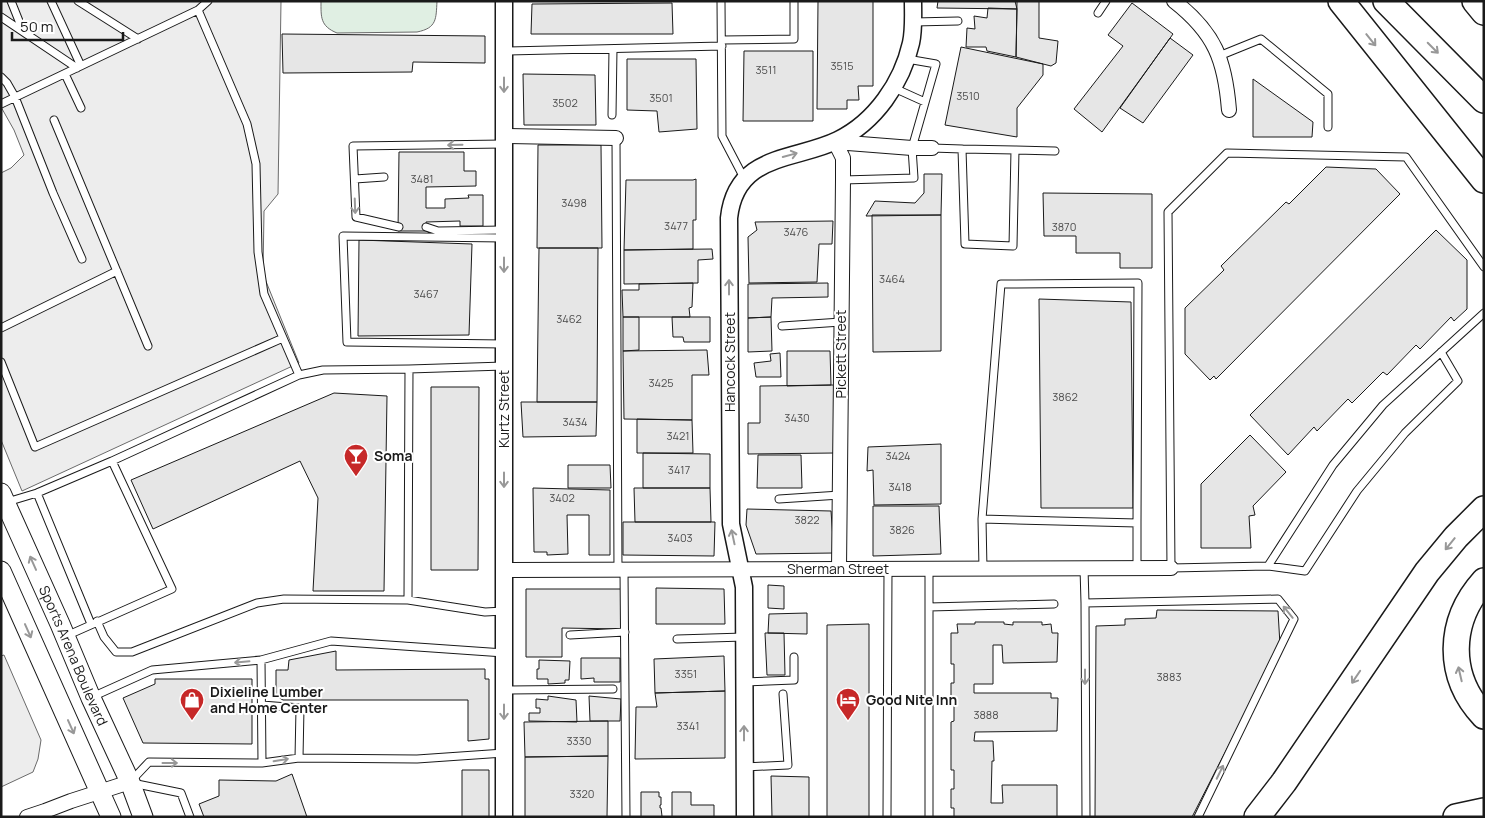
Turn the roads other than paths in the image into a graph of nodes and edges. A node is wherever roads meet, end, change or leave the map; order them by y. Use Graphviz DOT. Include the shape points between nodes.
graph roads {
  1 [pos="11,1"];
  2 [pos="51,1"];
  3 [pos="78,1"];
  4 [pos="208,1"];
  5 [pos="504,1"];
  6 [pos="721,1"];
  7 [pos="794,1"];
  8 [pos="914,1"];
  9 [pos="1106,1"];
  10 [pos="1341,1"];
  11 [pos="1386,1"];
  12 [pos="1475,1"];
  13 [pos="1176,2"];
  14 [pos="198,10"];
  15 [pos="1484,12"];
  16 [pos="1098,13"];
  17 [pos="1,17"];
  18 [pos="958,21"];
  19 [pos="913,22"];
  20 [pos="23,32"];
  21 [pos="138,39"];
  22 [pos="722,43"];
  23 [pos="613,49"];
  24 [pos="504,50"];
  25 [pos="1219,56"];
  26 [pos="906,59"];
  27 [pos="79,67"];
  28 [pos="65,74"];
  29 [pos="1,77"];
  30 [pos="893,88"];
  31 [pos="15,97"];
  32 [pos="1484,100"];
  33 [pos="925,102"];
  34 [pos="1,104"];
  35 [pos="81,108"];
  36 [pos="1229,110"];
  37 [pos="612,115"];
  38 [pos="54,120"];
  39 [pos="1328,127"];
  40 [pos="616,138"];
  41 [pos="504,140"];
  42 [pos="835,142"];
  43 [pos="912,148"];
  44 [pos="932,148"];
  45 [pos="962,149"];
  46 [pos="1015,150"];
  47 [pos="1055,151"];
  48 [pos="384,177"];
  49 [pos="355,179"];
  50 [pos="745,180"];
  51 [pos="843,180"];
  52 [pos="1484,180"];
  53 [pos="426,227"];
  54 [pos="398,228"];
  55 [pos="504,234"];
  56 [pos="82,259"];
  57 [pos="1484,267"];
  58 [pos="117,271"];
  59 [pos="1484,313"];
  60 [pos="841,322"];
  61 [pos="782,326"];
  62 [pos="1,328"];
  63 [pos="283,338"];
  64 [pos="504,344"];
  65 [pos="148,346"];
  66 [pos="1441,352"];
  67 [pos="1,362"];
  68 [pos="504,366"];
  69 [pos="409,369"];
  70 [pos="299,375"];
  71 [pos="112,462"];
  72 [pos="37,493"];
  73 [pos="841,495"];
  74 [pos="779,499"];
  75 [pos="3,500"];
  76 [pos="1484,509"];
  77 [pos="982,519"];
  78 [pos="1138,523"];
  79 [pos="1268,566"];
  80 [pos="1084,568"];
  81 [pos="1137,568"];
  82 [pos="1171,568"];
  83 [pos="740,569"];
  84 [pos="839,569"];
  85 [pos="888,569"];
  86 [pos="504,570"];
  87 [pos="621,570"];
  88 [pos="929,570"];
  89 [pos="983,570"];
  90 [pos="4,580"];
  91 [pos="1484,581"];
  92 [pos="408,600"];
  93 [pos="1085,603"];
  94 [pos="1054,604"];
  95 [pos="929,607"];
  96 [pos="504,611"];
  97 [pos="94,623"];
  98 [pos="625,632"];
  99 [pos="570,635"];
  100 [pos="65,636"];
  101 [pos="744,637"];
  102 [pos="677,639"];
  103 [pos="504,653"];
  104 [pos="794,657"];
  105 [pos="261,660"];
  106 [pos="744,682"];
  107 [pos="613,689"];
  108 [pos="504,690"];
  109 [pos="783,694"];
  110 [pos="90,698"];
  111 [pos="262,705"];
  112 [pos="1484,716"];
  113 [pos="504,754"];
  114 [pos="299,758"];
  115 [pos="262,763"];
  116 [pos="744,767"];
  117 [pos="130,782"];
  118 [pos="101,792"];
  119 [pos="1484,811"];
  120 [pos="27,817"];
  121 [pos="111,817"];
  122 [pos="144,817"];
  123 [pos="190,817"];
  124 [pos="504,817"];
  125 [pos="626,817"];
  126 [pos="745,817"];
  127 [pos="887,817"];
  128 [pos="929,817"];
  129 [pos="1086,817"];
  130 [pos="1198,817"];
  131 [pos="1257,817"];
  132 [pos="1456,817"];
  1 -- 20 [label="lane"];
  2 -- 27 [label="lane"];
  3 -- 21 [label="lane"];
  4 -- 14 [label="lane"];
  5 -- 24 [label="street, Kurtz Street"];
  6 -- 22 [label="lane"];
  7 -- 22 [label="lane" via="794,38"];
  8 -- 19 [label="street, Hancock Street"];
  9 -- 16 [label="lane"];
  10 -- 52 [label="highway, one-way"];
  11 -- 32 [label="highway, one-way"];
  12 -- 15 [label="highway"];
  13 -- 25 [label="street" via="1201,26"];
  14 -- 21 [label="lane"];
  14 -- 63 [label="lane" via="247,124 256,164 258,252 264,294"];
  17 -- 20 [label="lane"];
  18 -- 19 [label="lane"];
  19 -- 26 [label="street, Hancock Street" via="912,41"];
  20 -- 27 [label="lane"];
  21 -- 27 [label="lane"];
  22 -- 23 [label="lane"];
  22 -- 50 [label="lane" via="722,136"];
  23 -- 24 [label="lane"];
  23 -- 37 [label="lane"];
  24 -- 41 [label="street, Kurtz Street, one-way"];
  25 -- 36 [label="street"];
  25 -- 39 [label="lane" via="1261,39 1328,94"];
  26 -- 30 [label="street, Hancock Street"];
  26 -- 33 [label="lane" via="936,64"];
  27 -- 28 [label="lane"];
  28 -- 31 [label="lane"];
  28 -- 35 [label="lane"];
  29 -- 31 [label="lane"];
  30 -- 33 [label="lane"];
  30 -- 42 [label="street, Hancock Street" via="860,126"];
  31 -- 34 [label="lane"];
  31 -- 56 [label="lane"];
  33 -- 43 [label="lane"];
  38 -- 58 [label="lane"];
  40 -- 41 [label="street"];
  40 -- 87 [label="lane"];
  41 -- 49 [label="lane, one-way" via="353,146"];
  41 -- 55 [label="street, Kurtz Street"];
  42 -- 43 [label="street"];
  50 -- 42 [label="street, Hancock Street, one-way" via="771,161"];
  42 -- 51 [label="street, Pickett Street" via="843,158"];
  43 -- 44 [label="street"];
  43 -- 51 [label="lane" via="914,178"];
  44 -- 45 [label="lane"];
  45 -- 46 [label="lane"];
  45 -- 46 [label="lane" via="965,244 1013,246"];
  46 -- 47 [label="lane"];
  48 -- 49 [label="lane"];
  49 -- 54 [label="lane, one-way" via="356,217"];
  83 -- 50 [label="street, Hancock Street, one-way" via="731,524 729,218 733,198"];
  51 -- 60 [label="street, Pickett Street"];
  53 -- 55 [label="lane" via="438,231"];
  55 -- 64 [label="street, Kurtz Street, one-way"];
  55 -- 64 [label="lane" via="343,236 347,342"];
  57 -- 82 [label="lane" via="1406,157 1227,153 1168,212"];
  58 -- 62 [label="lane"];
  58 -- 65 [label="lane"];
  59 -- 66 [label="lane"];
  60 -- 61 [label="lane"];
  60 -- 73 [label="street, Pickett Street"];
  63 -- 67 [label="lane" via="34,446"];
  63 -- 70 [label="lane"];
  64 -- 68 [label="street, Kurtz Street"];
  66 -- 79 [label="lane" via="1384,405 1333,465"];
  66 -- 79 [label="lane" via="1458,381 1405,432 1357,491 1305,571"];
  68 -- 69 [label="lane"];
  68 -- 86 [label="street, Kurtz Street, one-way"];
  69 -- 70 [label="lane" via="323,370"];
  69 -- 92 [label="lane"];
  70 -- 71 [label="lane"];
  71 -- 72 [label="lane"];
  71 -- 97 [label="lane" via="172,589"];
  72 -- 75 [label="lane"];
  72 -- 97 [label="lane"];
  73 -- 74 [label="lane"];
  73 -- 84 [label="street, Pickett Street"];
  100 -- 75 [label="main road, Sports Arena Boulevard, one-way"];
  76 -- 131 [label="highway, one-way" via="1427,572"];
  77 -- 78 [label="lane"];
  77 -- 78 [label="lane" via="1001,284 1138,284"];
  77 -- 89 [label="lane"];
  78 -- 81 [label="lane"];
  79 -- 82 [label="lane"];
  80 -- 81 [label="street, Sherman Street"];
  80 -- 89 [label="street, Sherman Street"];
  80 -- 93 [label="lane"];
  81 -- 82 [label="street, Sherman Street"];
  83 -- 84 [label="street, Sherman Street"];
  83 -- 87 [label="street, Sherman Street"];
  83 -- 101 [label="street, Hancock Street" via="744,587"];
  84 -- 85 [label="street, Sherman Street"];
  85 -- 88 [label="street, Sherman Street"];
  85 -- 127 [label="lane"];
  86 -- 87 [label="street, Sherman Street"];
  86 -- 96 [label="street, Kurtz Street"];
  87 -- 98 [label="lane"];
  88 -- 89 [label="street, Sherman Street"];
  88 -- 95 [label="lane"];
  90 -- 118 [label="main road, one-way"];
  112 -- 91 [label="highway, one-way" via="1460,680 1456,652 1458,628 1468,602"];
  92 -- 96 [label="lane" via="485,612"];
  92 -- 97 [label="lane" via="284,599 258,603 132,652 116,652"];
  93 -- 129 [label="lane, one-way"];
  130 -- 93 [label="lane, one-way" via="1294,619 1278,599"];
  94 -- 95 [label="lane"];
  95 -- 128 [label="lane"];
  96 -- 103 [label="street, Kurtz Street"];
  97 -- 100 [label="lane"];
  98 -- 99 [label="lane"];
  98 -- 125 [label="lane"];
  100 -- 110 [label="main road, Sports Arena Boulevard"];
  101 -- 102 [label="lane"];
  101 -- 106 [label="street, Hancock Street"];
  103 -- 105 [label="lane" via="331,641"];
  103 -- 108 [label="street, Kurtz Street"];
  104 -- 106 [label="lane" via="794,680"];
  105 -- 110 [label="lane, one-way" via="152,670"];
  105 -- 111 [label="lane"];
  116 -- 106 [label="street, Hancock Street, one-way"];
  107 -- 108 [label="lane"];
  108 -- 113 [label="street, Kurtz Street, one-way"];
  109 -- 116 [label="lane" via="788,765"];
  110 -- 117 [label="main road, Sports Arena Boulevard"];
  111 -- 114 [label="lane" via="300,708"];
  111 -- 115 [label="lane"];
  113 -- 114 [label="lane" via="417,759"];
  113 -- 124 [label="street, Kurtz Street"];
  115 -- 114 [label="lane, one-way"];
  117 -- 115 [label="lane, one-way" via="149,762"];
  116 -- 126 [label="street, Hancock Street"];
  117 -- 118 [label="street"];
  117 -- 122 [label="main road, Sports Arena Boulevard"];
  117 -- 123 [label="lane" via="181,792"];
  118 -- 120 [label="street"];
  118 -- 121 [label="main road"];
  119 -- 132 [label="highway"];
}
